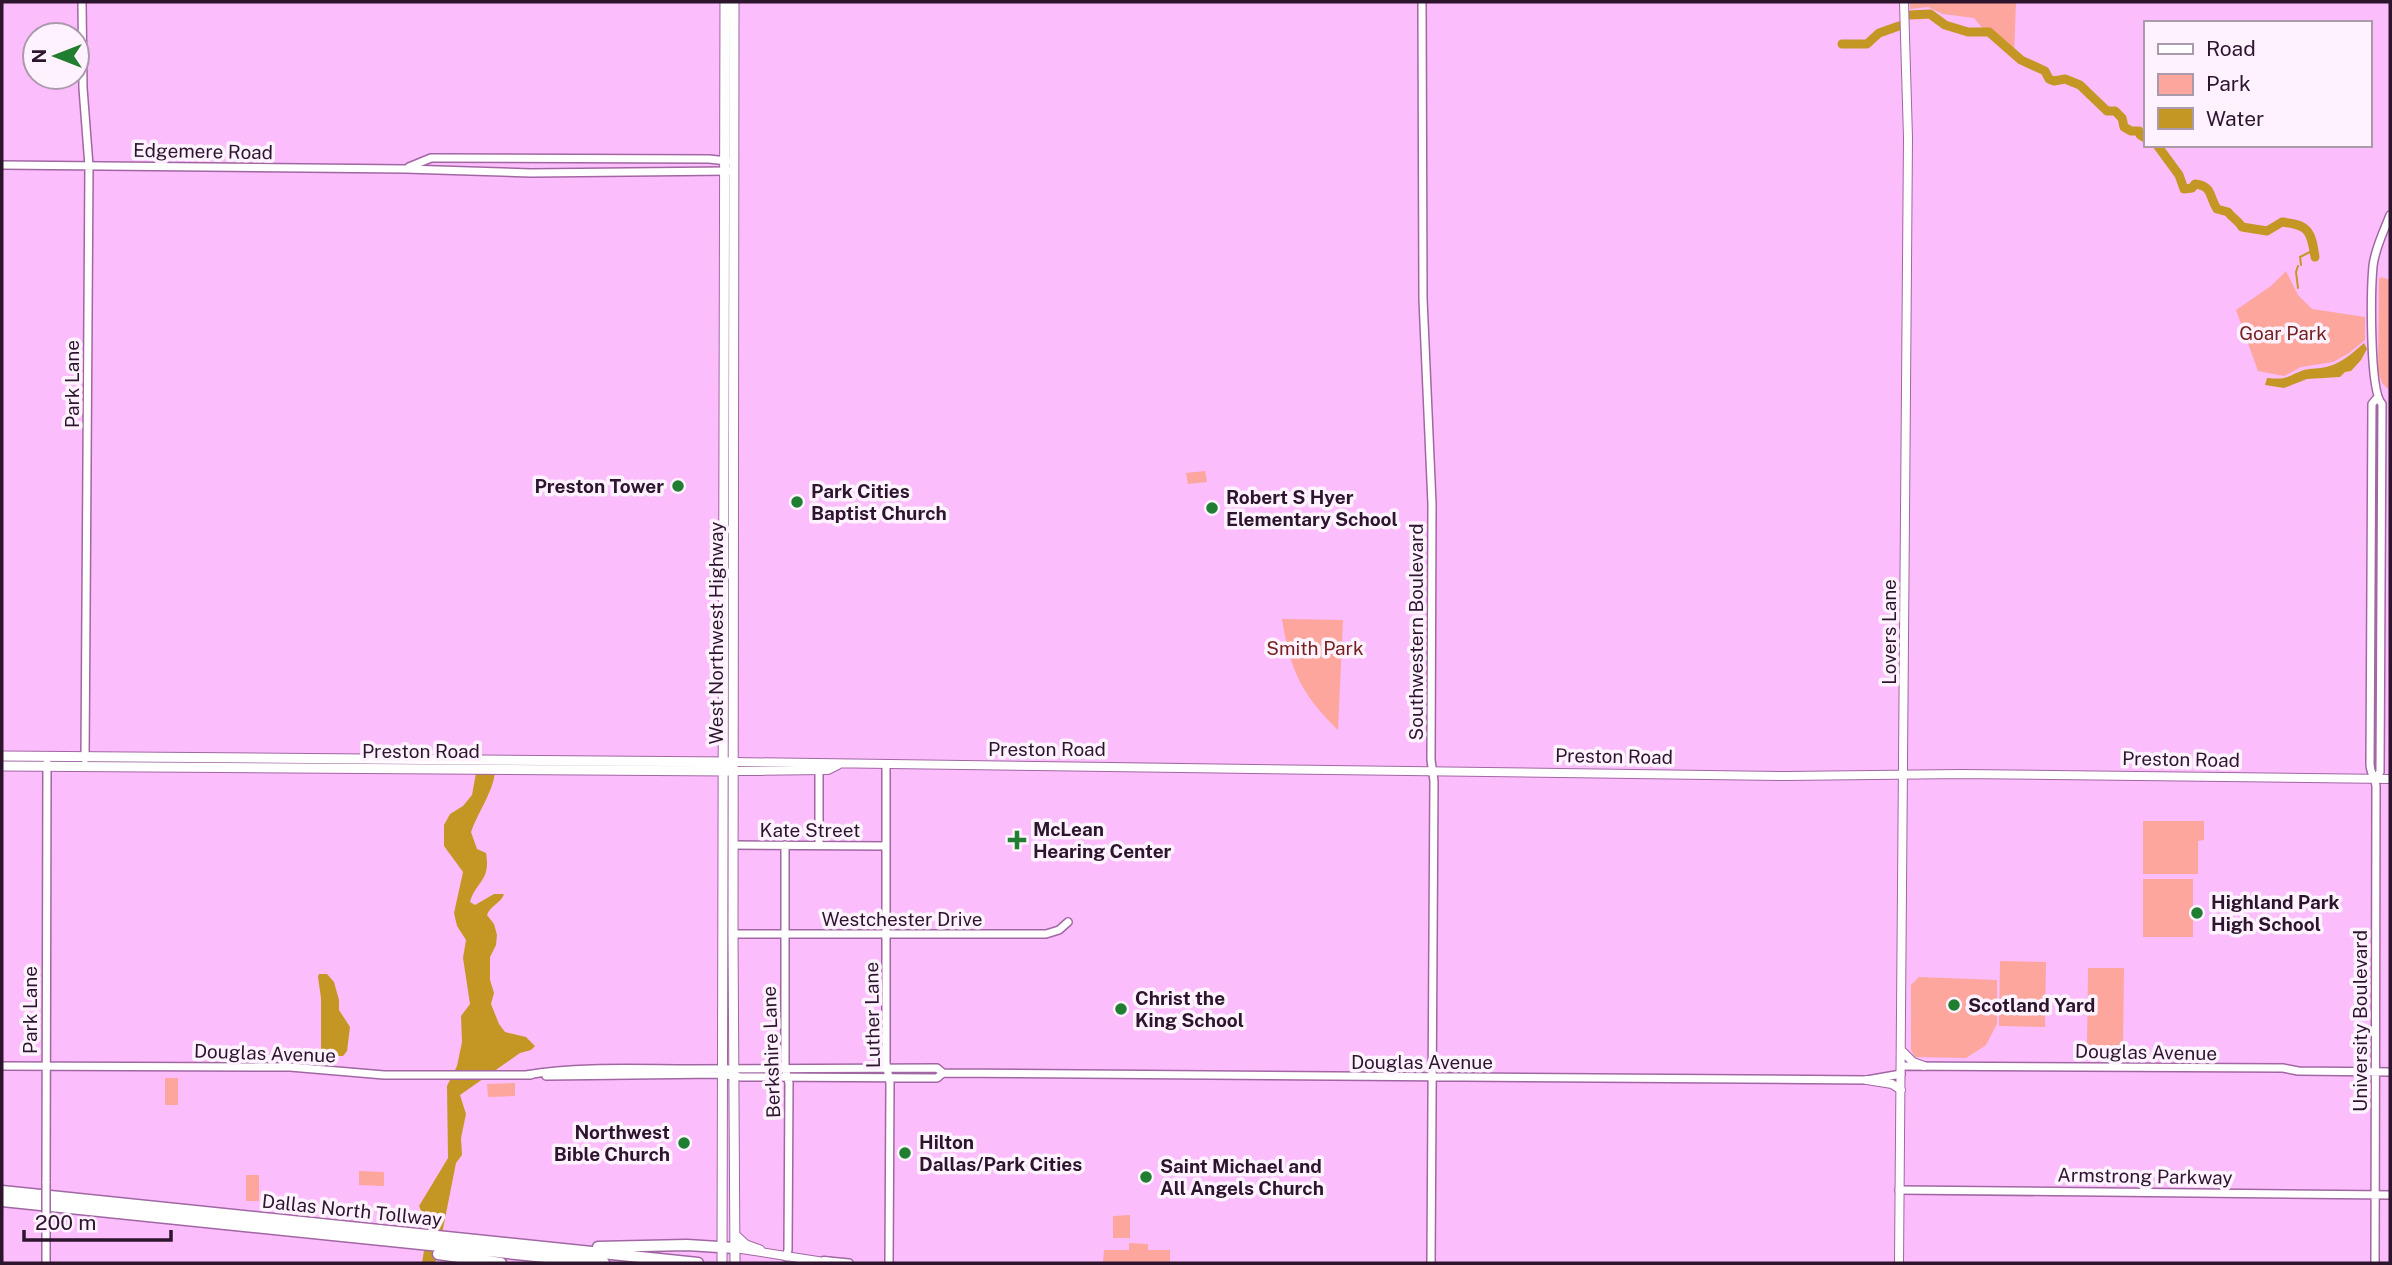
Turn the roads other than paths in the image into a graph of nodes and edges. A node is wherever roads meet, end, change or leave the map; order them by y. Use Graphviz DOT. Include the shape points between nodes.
graph roads {
  1 [pos="82,2"];
  2 [pos="724,2"];
  3 [pos="734,2"];
  4 [pos="1422,2"];
  5 [pos="1904,2"];
  6 [pos="2,165"];
  7 [pos="89,166"];
  8 [pos="729,166"];
  9 [pos="405,169"];
  10 [pos="2390,215"];
  11 [pos="724,394"];
  12 [pos="2376,399"];
  13 [pos="734,455"];
  14 [pos="2,756"];
  15 [pos="47,757"];
  16 [pos="85,762"];
  17 [pos="2370,764"];
  18 [pos="2380,764"];
  19 [pos="2,766"];
  20 [pos="886,766"];
  21 [pos="723,767"];
  22 [pos="734,767"];
  23 [pos="47,768"];
  24 [pos="826,769"];
  25 [pos="1433,771"];
  26 [pos="1904,775"];
  27 [pos="2375,779"];
  28 [pos="2390,779"];
  29 [pos="733,845"];
  30 [pos="785,845"];
  31 [pos="819,845"];
  32 [pos="886,846"];
  33 [pos="723,881"];
  34 [pos="1068,922"];
  35 [pos="733,934"];
  36 [pos="784,935"];
  37 [pos="886,935"];
  38 [pos="1901,1050"];
  39 [pos="2,1066"];
  40 [pos="46,1066"];
  41 [pos="1924,1066"];
  42 [pos="785,1068"];
  43 [pos="823,1068"];
  44 [pos="835,1068"];
  45 [pos="887,1069"];
  46 [pos="1901,1070"];
  47 [pos="728,1072"];
  48 [pos="2376,1072"];
  49 [pos="2390,1072"];
  50 [pos="943,1073"];
  51 [pos="789,1077"];
  52 [pos="823,1077"];
  53 [pos="835,1077"];
  54 [pos="1432,1077"];
  55 [pos="889,1078"];
  56 [pos="1867,1080"];
  57 [pos="1901,1090"];
  58 [pos="723,1096"];
  59 [pos="734,1096"];
  60 [pos="1899,1190"];
  61 [pos="2,1191"];
  62 [pos="2375,1195"];
  63 [pos="2390,1195"];
  64 [pos="2,1201"];
  65 [pos="735,1235"];
  66 [pos="373,1241"];
  67 [pos="555,1248"];
  68 [pos="722,1249"];
  69 [pos="760,1250"];
  70 [pos="735,1255"];
  71 [pos="786,1257"];
  72 [pos="827,1262"];
  73 [pos="46,1263"];
  74 [pos="501,1263"];
  75 [pos="604,1263"];
  76 [pos="698,1263"];
  77 [pos="722,1263"];
  78 [pos="849,1263"];
  79 [pos="889,1263"];
  80 [pos="1431,1263"];
  81 [pos="1899,1263"];
  82 [pos="2375,1263"];
  1 -- 7 [label="street, Park Lane"];
  2 -- 8 [label="main road, West Northwest Highway"];
  3 -- 8 [label="main road, West Northwest Highway"];
  4 -- 25 [label="street, Southwestern Boulevard"];
  5 -- 26 [label="main road, Lovers Lane" via="1908,144"];
  6 -- 7 [label="street, Edgemere Road"];
  7 -- 9 [label="street, Edgemere Road"];
  7 -- 16 [label="street, Park Lane"];
  8 -- 9 [label="street, Edgemere Road" via="531,173"];
  8 -- 9 [label="street, Edgemere Road" via="709,159 431,158"];
  8 -- 11 [label="main road, West Northwest Highway"];
  8 -- 13 [label="main road, West Northwest Highway"];
  10 -- 12 [label="street, University Boulevard" via="2373,268"];
  11 -- 13 [label="main road" via="727,450"];
  11 -- 21 [label="main road, West Northwest Highway"];
  12 -- 17 [label="street, University Boulevard" via="2372,404"];
  12 -- 18 [label="street, University Boulevard" via="2382,404"];
  13 -- 22 [label="main road, West Northwest Highway"];
  14 -- 15 [label="main road, Preston Road"];
  15 -- 16 [label="main road, Preston Road"];
  15 -- 23 [label="street, Park Lane"];
  16 -- 21 [label="main road, Preston Road"];
  16 -- 23 [label="main road, Preston Road"];
  17 -- 18 [label="street"];
  17 -- 27 [label="street, University Boulevard"];
  18 -- 27 [label="street, University Boulevard"];
  19 -- 23 [label="main road, Preston Road"];
  20 -- 24 [label="main road, Preston Road"];
  20 -- 25 [label="main road, Preston Road"];
  20 -- 32 [label="street, Luther Lane"];
  21 -- 22 [label="main road, Preston Road"];
  21 -- 33 [label="main road, West Northwest Highway"];
  22 -- 24 [label="main road, Preston Road"];
  22 -- 29 [label="main road, West Northwest Highway"];
  23 -- 40 [label="street, Park Lane"];
  24 -- 31 [label="street"];
  25 -- 26 [label="main road, Preston Road"];
  25 -- 54 [label="street, Southwestern Boulevard"];
  26 -- 27 [label="main road, Preston Road"];
  26 -- 38 [label="main road, Lovers Lane"];
  27 -- 28 [label="main road, Preston Road"];
  27 -- 48 [label="street, University Boulevard"];
  29 -- 30 [label="street, Kate Street"];
  29 -- 35 [label="main road, West Northwest Highway"];
  30 -- 31 [label="street, Kate Street"];
  30 -- 36 [label="street, Berkshire Lane"];
  31 -- 32 [label="street, Kate Street"];
  32 -- 37 [label="street, Luther Lane"];
  33 -- 35 [label="main road" via="727,928"];
  33 -- 47 [label="main road, West Northwest Highway"];
  34 -- 37 [label="street, Westchester Drive" via="1046,934"];
  35 -- 36 [label="street, Westchester Drive"];
  35 -- 47 [label="main road, West Northwest Highway"];
  36 -- 37 [label="street, Westchester Drive"];
  36 -- 42 [label="street, Berkshire Lane"];
  37 -- 45 [label="street, Luther Lane"];
  38 -- 41 [label="main road"];
  38 -- 46 [label="main road, Lovers Lane"];
  39 -- 40 [label="street, Douglas Avenue"];
  40 -- 47 [label="street, Douglas Avenue" via="290,1067 384,1075"];
  40 -- 73 [label="street, Park Lane, bridge"];
  41 -- 46 [label="street, Douglas Avenue"];
  41 -- 48 [label="street, Douglas Avenue"];
  42 -- 43 [label="street, Douglas Avenue"];
  42 -- 47 [label="street, Douglas Avenue"];
  42 -- 51 [label="street, Berkshire Lane"];
  43 -- 44 [label="street, Douglas Avenue"];
  43 -- 52 [label="street"];
  44 -- 45 [label="street, Douglas Avenue"];
  44 -- 53 [label="street"];
  45 -- 50 [label="street, Douglas Avenue" via="937,1069"];
  45 -- 55 [label="street, Luther Lane"];
  46 -- 56 [label="street, Douglas Avenue"];
  46 -- 57 [label="main road, Lovers Lane"];
  47 -- 51 [label="street, Douglas Avenue"];
  47 -- 58 [label="main road, West Northwest Highway"];
  47 -- 59 [label="main road, West Northwest Highway"];
  48 -- 49 [label="street, Douglas Avenue"];
  48 -- 62 [label="street, University Boulevard"];
  50 -- 54 [label="street, Douglas Avenue"];
  50 -- 55 [label="street, Douglas Avenue" via="937,1078"];
  51 -- 52 [label="street, Douglas Avenue"];
  51 -- 71 [label="street, Berkshire Lane"];
  52 -- 53 [label="street, Douglas Avenue"];
  53 -- 55 [label="street, Douglas Avenue"];
  54 -- 56 [label="street, Douglas Avenue"];
  54 -- 80 [label="street, Southwestern Boulevard"];
  55 -- 79 [label="street, Luther Lane"];
  56 -- 57 [label="main road"];
  57 -- 60 [label="main road, Lovers Lane"];
  58 -- 59 [label="main road"];
  58 -- 68 [label="main road, West Northwest Highway"];
  59 -- 65 [label="main road, West Northwest Highway"];
  60 -- 62 [label="street, Armstrong Parkway"];
  60 -- 81 [label="main road, Lovers Lane"];
  61 -- 67 [label="highway, Dallas North Tollway"];
  62 -- 63 [label="street, Armstrong Parkway"];
  62 -- 82 [label="street, University Boulevard"];
  64 -- 66 [label="highway, Dallas North Tollway"];
  65 -- 69 [label="main road"];
  65 -- 70 [label="main road, West Northwest Highway"];
  66 -- 74 [label="highway"];
  66 -- 75 [label="highway, Dallas North Tollway"];
  67 -- 68 [label="highway" via="687,1245"];
  67 -- 76 [label="highway, Dallas North Tollway"];
  68 -- 70 [label="highway"];
  68 -- 77 [label="main road, West Northwest Highway"];
  69 -- 70 [label="main road"];
  69 -- 71 [label="main road"];
  71 -- 72 [label="main road"];
  72 -- 78 [label="street"];
}
